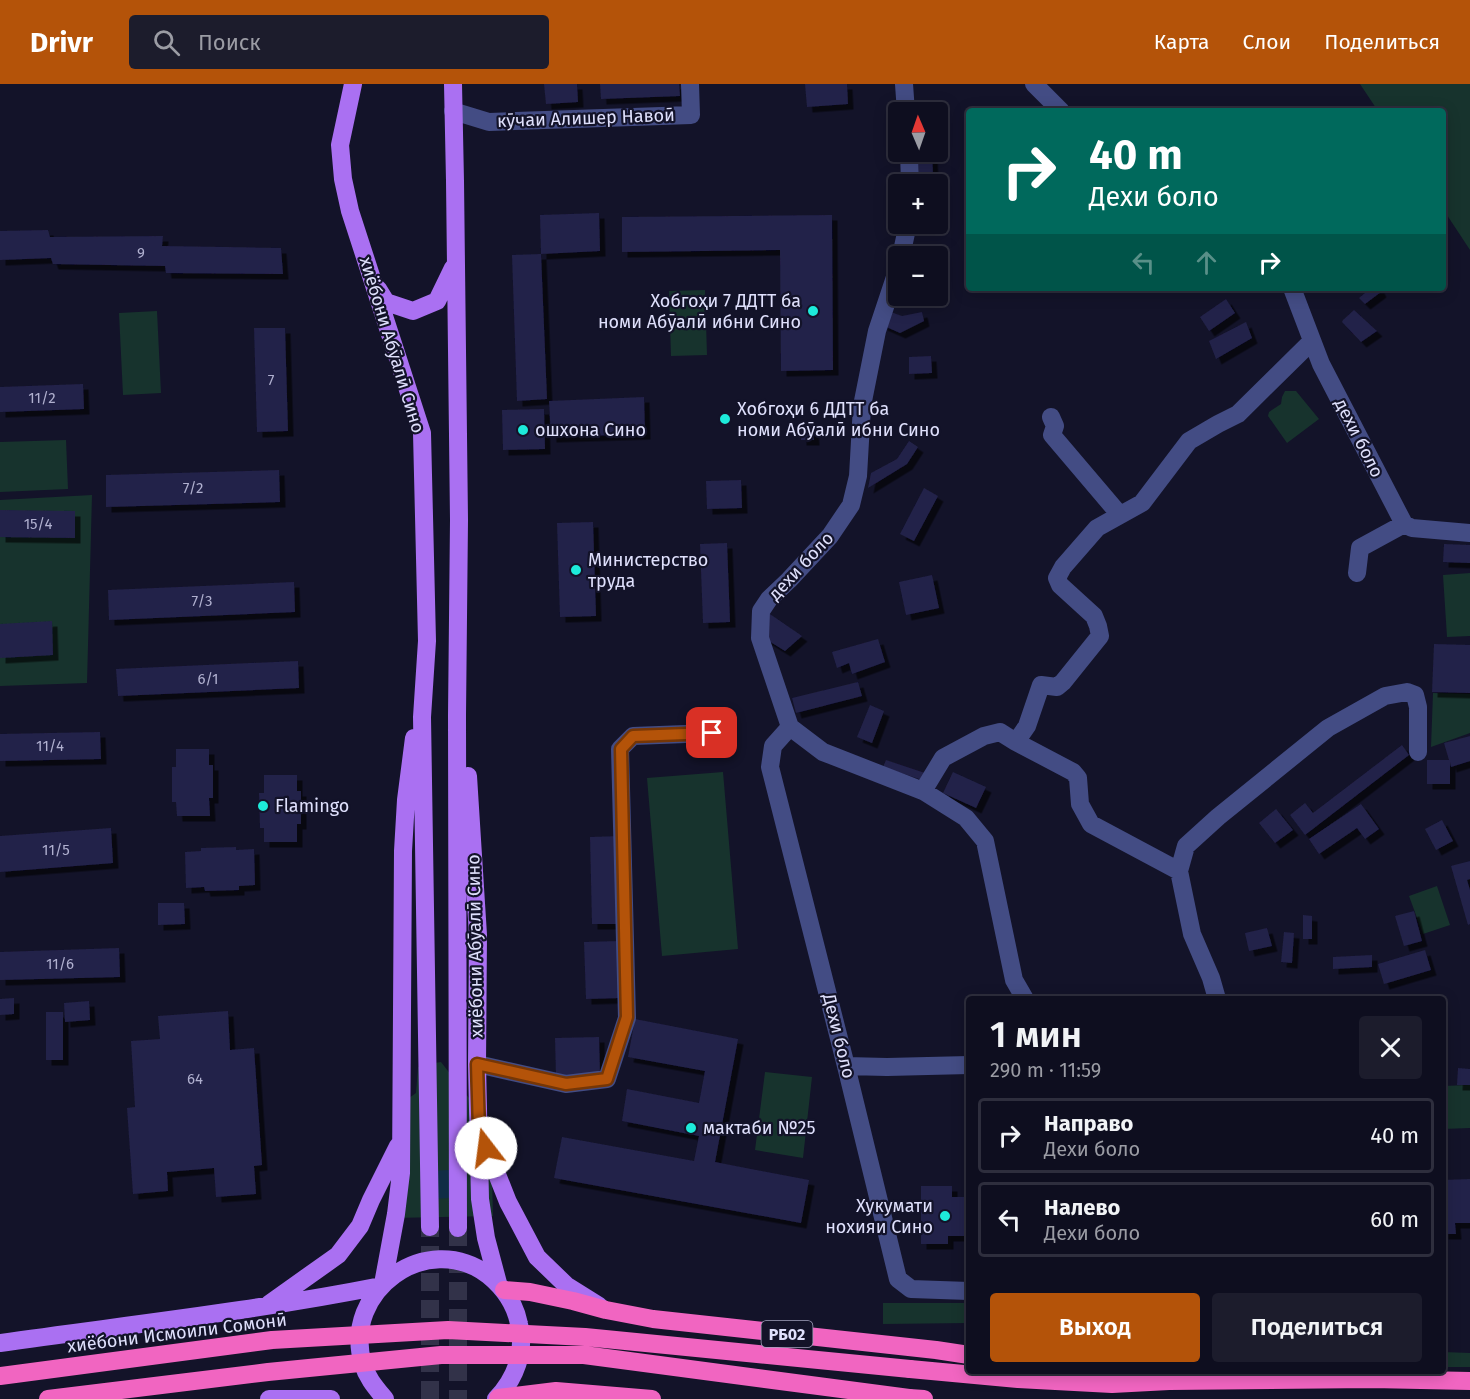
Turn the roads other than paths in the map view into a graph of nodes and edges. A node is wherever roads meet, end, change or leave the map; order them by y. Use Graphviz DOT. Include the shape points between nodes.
graph roads {
  1 [pos="353,84"];
  2 [pos="453,84"];
  3 [pos="690,84"];
  4 [pos="904,84"];
  5 [pos="1034,84"];
  6 [pos="905,102"];
  7 [pos="1058,108"];
  8 [pos="453,111"];
  9 [pos="455,263"];
  10 [pos="372,277"];
  11 [pos="1293,291"];
  12 [pos="888,298"];
  13 [pos="1312,341"];
  14 [pos="1051,417"];
  15 [pos="1120,515"];
  16 [pos="1404,524"];
  17 [pos="1470,533"];
  18 [pos="1357,573"];
  19 [pos="457,715"];
  20 [pos="422,717"];
  21 [pos="790,727"];
  22 [pos="712,733"];
  23 [pos="1016,742"];
  24 [pos="1418,752"];
  25 [pos="923,792"];
  26 [pos="1179,872"];
  27 [pos="1023,996"];
  28 [pos="1216,996"];
  29 [pos="477,1064"];
  30 [pos="966,1065"];
  31 [pos="846,1066"];
  32 [pos="479,1130"];
  33 [pos="401,1140"];
  34 [pos="430,1227"];
  35 [pos="458,1228"];
  36 [pos="382,1285"];
  37 [pos="501,1287"];
  38 [pos="966,1291"];
  39 [pos="265,1306"];
  40 [pos="606,1310"];
  41 [pos="0,1342"];
  42 [pos="966,1355"];
  43 [pos="1098,1374"];
  44 [pos="0,1376"];
  45 [pos="1167,1376"];
  46 [pos="1470,1381"];
  47 [pos="1133,1383"];
  48 [pos="603,1397"];
  49 [pos="48,1399"];
  50 [pos="273,1399"];
  51 [pos="330,1399"];
  52 [pos="385,1399"];
  53 [pos="497,1399"];
  54 [pos="652,1399"];
  55 [pos="917,1399"];
  1 -- 10 [label="main road, хиёбони Абӯалӣ Сино" via="340,145 343,179"];
  2 -- 8 [label="main road, хиёбони Абӯалӣ Сино"];
  3 -- 8 [label="street, кӯчаи Алишер Навоӣ" via="691,115 489,122"];
  4 -- 6 [label="street"];
  5 -- 7 [label="street"];
  8 -- 9 [label="main road, хиёбони Абӯалӣ Сино"];
  9 -- 10 [label="main road" via="438,301 413,311 386,302"];
  9 -- 19 [label="main road, хиёбони Абӯалӣ Сино"];
  10 -- 20 [label="main road, хиёбони Абӯалӣ Сино" via="422,433 427,641"];
  11 -- 13 [label="street, дехи боло"];
  12 -- 21 [label="street, дехи боло" via="862,406 858,476 851,505 830,536 761,611 760,638"];
  13 -- 15 [label="street" via="1238,414 1189,441 1142,503"];
  13 -- 16 [label="street, дехи боло"];
  14 -- 15 [label="street" via="1052,435"];
  15 -- 23 [label="street" via="1097,528 1057,578 1094,616 1100,636 1057,687 1041,685 1027,726"];
  16 -- 17 [label="street"];
  16 -- 18 [label="street" via="1360,548"];
  19 -- 29 [label="main road, хиёбони Абӯалӣ Сино" via="468,765 478,935"];
  19 -- 35 [label="main road, хиёбони Абӯалӣ Сино"];
  20 -- 33 [label="main road, хиёбони Абӯалӣ Сино" via="412,750 403,851"];
  20 -- 34 [label="main road, хиёбони Абӯалӣ Сино"];
  21 -- 25 [label="street" via="823,752"];
  21 -- 31 [label="street, Дехи боло" via="773,746 770,767"];
  22 -- 29 [label="street" via="633,736 621,749 627,1017 607,1079 566,1084"];
  23 -- 25 [label="street" via="1000,732 984,736 943,758"];
  23 -- 26 [label="street" via="1073,772 1078,778 1080,804 1091,824"];
  24 -- 26 [label="street" via="1415,695 1407,692 1385,696 1328,728 1218,817 1186,846"];
  25 -- 27 [label="street" via="966,818 985,841 1014,980"];
  26 -- 28 [label="street" via="1192,934"];
  29 -- 32 [label="main road, хиёбони Абӯалӣ Сино"];
  30 -- 31 [label="street"];
  31 -- 38 [label="street, Дехи боло" via="898,1279 911,1289"];
  32 -- 37 [label="main road, хиёбони Абӯалӣ Сино" via="480,1199 486,1238"];
  32 -- 40 [label="main road" via="508,1202 537,1257 567,1286"];
  33 -- 36 [label="main road, хиёбони Абӯалӣ Сино" via="397,1207"];
  33 -- 39 [label="main road" via="360,1226 338,1255"];
  36 -- 37 [label="main road" via="400,1270 440,1259 481,1270"];
  36 -- 39 [label="main road"];
  36 -- 52 [label="main road" via="368,1303 359,1344 363,1365"];
  37 -- 40 [label="highway, РБ02"];
  37 -- 53 [label="main road" via="516,1311 522,1334 520,1357 512,1379"];
  39 -- 41 [label="main road"];
  40 -- 42 [label="highway, РБ02" via="653,1319"];
  43 -- 47 [label="highway"];
  44 -- 47 [label="highway, хиёбони Исмоили Сомонӣ, bridge" via="272,1341 448,1330 585,1337 1018,1379"];
  45 -- 46 [label="highway, хиёбони Исмоили Сомонӣ"];
  45 -- 47 [label="highway, хиёбони Исмоили Сомонӣ"];
  48 -- 53 [label="highway" via="556,1391"];
  48 -- 54 [label="highway"];
  49 -- 55 [label="highway, bridge" via="441,1355 584,1355"];
  50 -- 51 [label="main road"];
}
